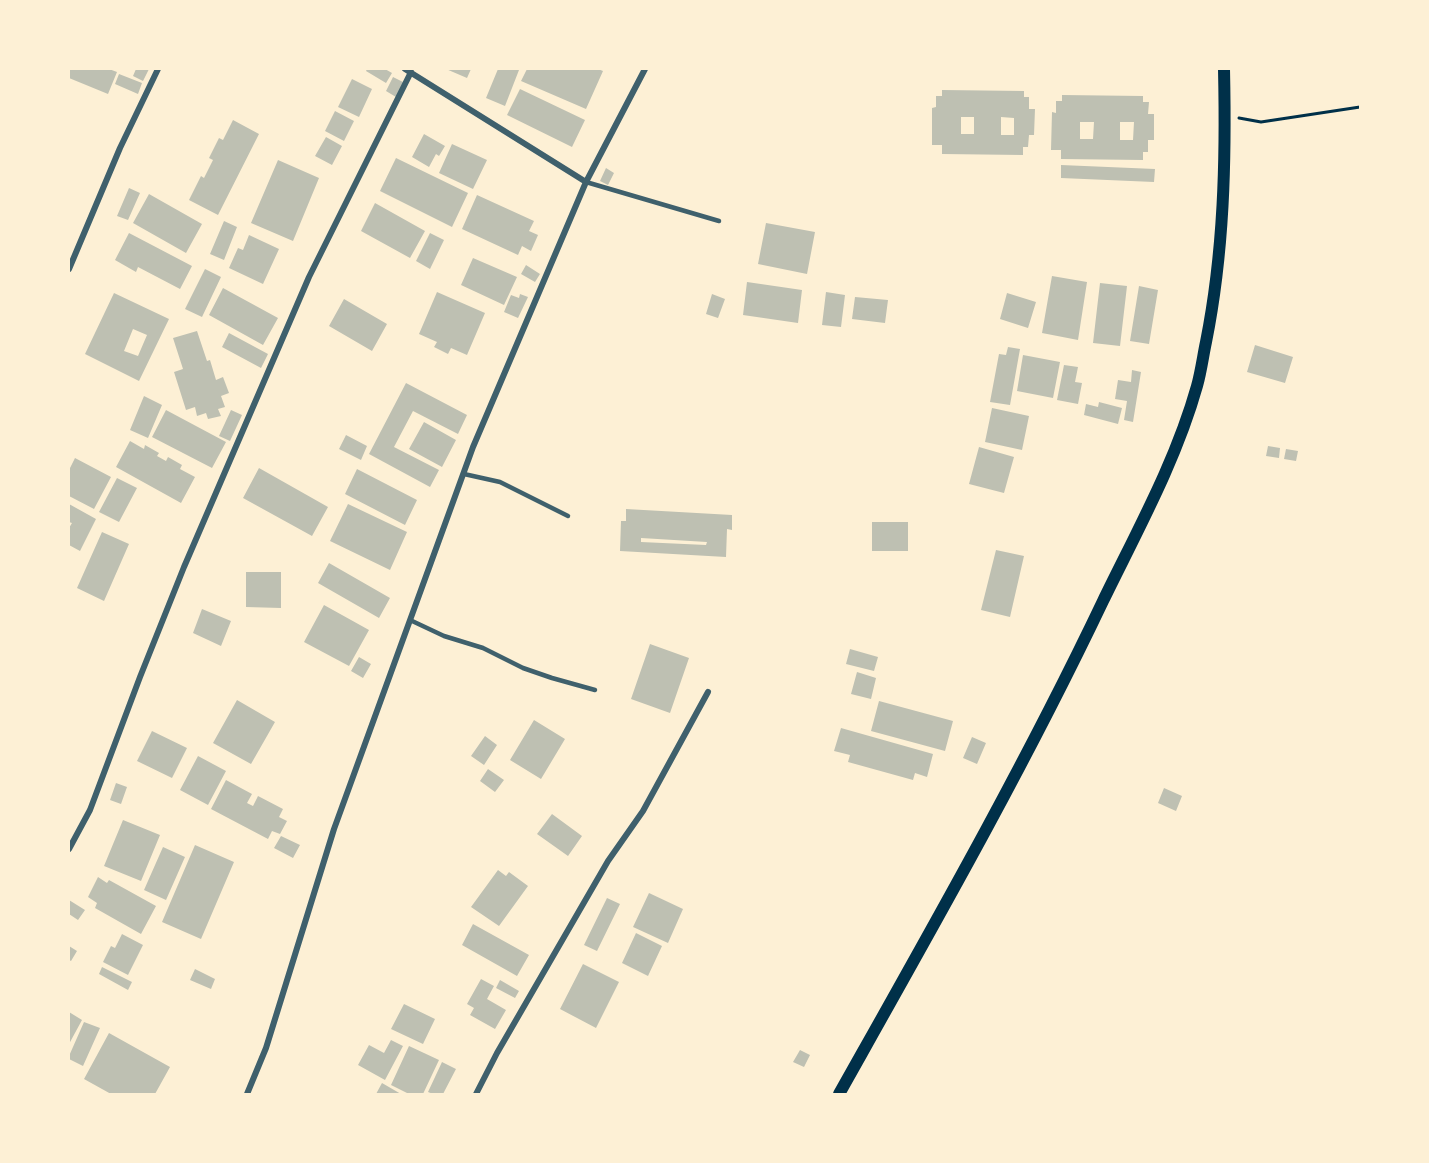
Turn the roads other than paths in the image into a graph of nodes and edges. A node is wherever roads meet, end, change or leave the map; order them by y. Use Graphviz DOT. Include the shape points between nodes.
graph roads {
  1 [pos="158,69"];
  2 [pos="645,69"];
  3 [pos="1224,69"];
  4 [pos="408,71"];
  5 [pos="586,182"];
  6 [pos="718,221"];
  7 [pos="69,269"];
  8 [pos="464,474"];
  9 [pos="568,516"];
  10 [pos="410,620"];
  11 [pos="595,690"];
  12 [pos="708,692"];
  13 [pos="69,849"];
  14 [pos="247,1094"];
  15 [pos="476,1094"];
  16 [pos="839,1094"];
  1 -- 7 [label="street"];
  2 -- 5 [label="street"];
  3 -- 16 [label="main road" via="1222,220 1212,309 1197,385 1171,460 1076,659"];
  4 -- 5 [label="street"];
  4 -- 13 [label="street" via="309,277 184,567 90,810"];
  5 -- 6 [label="lane"];
  5 -- 8 [label="street"];
  8 -- 9 [label="lane" via="500,482"];
  8 -- 10 [label="street"];
  10 -- 11 [label="lane" via="524,668"];
  10 -- 14 [label="street" via="334,829 266,1048"];
  12 -- 15 [label="street" via="643,811 608,861"];
}
